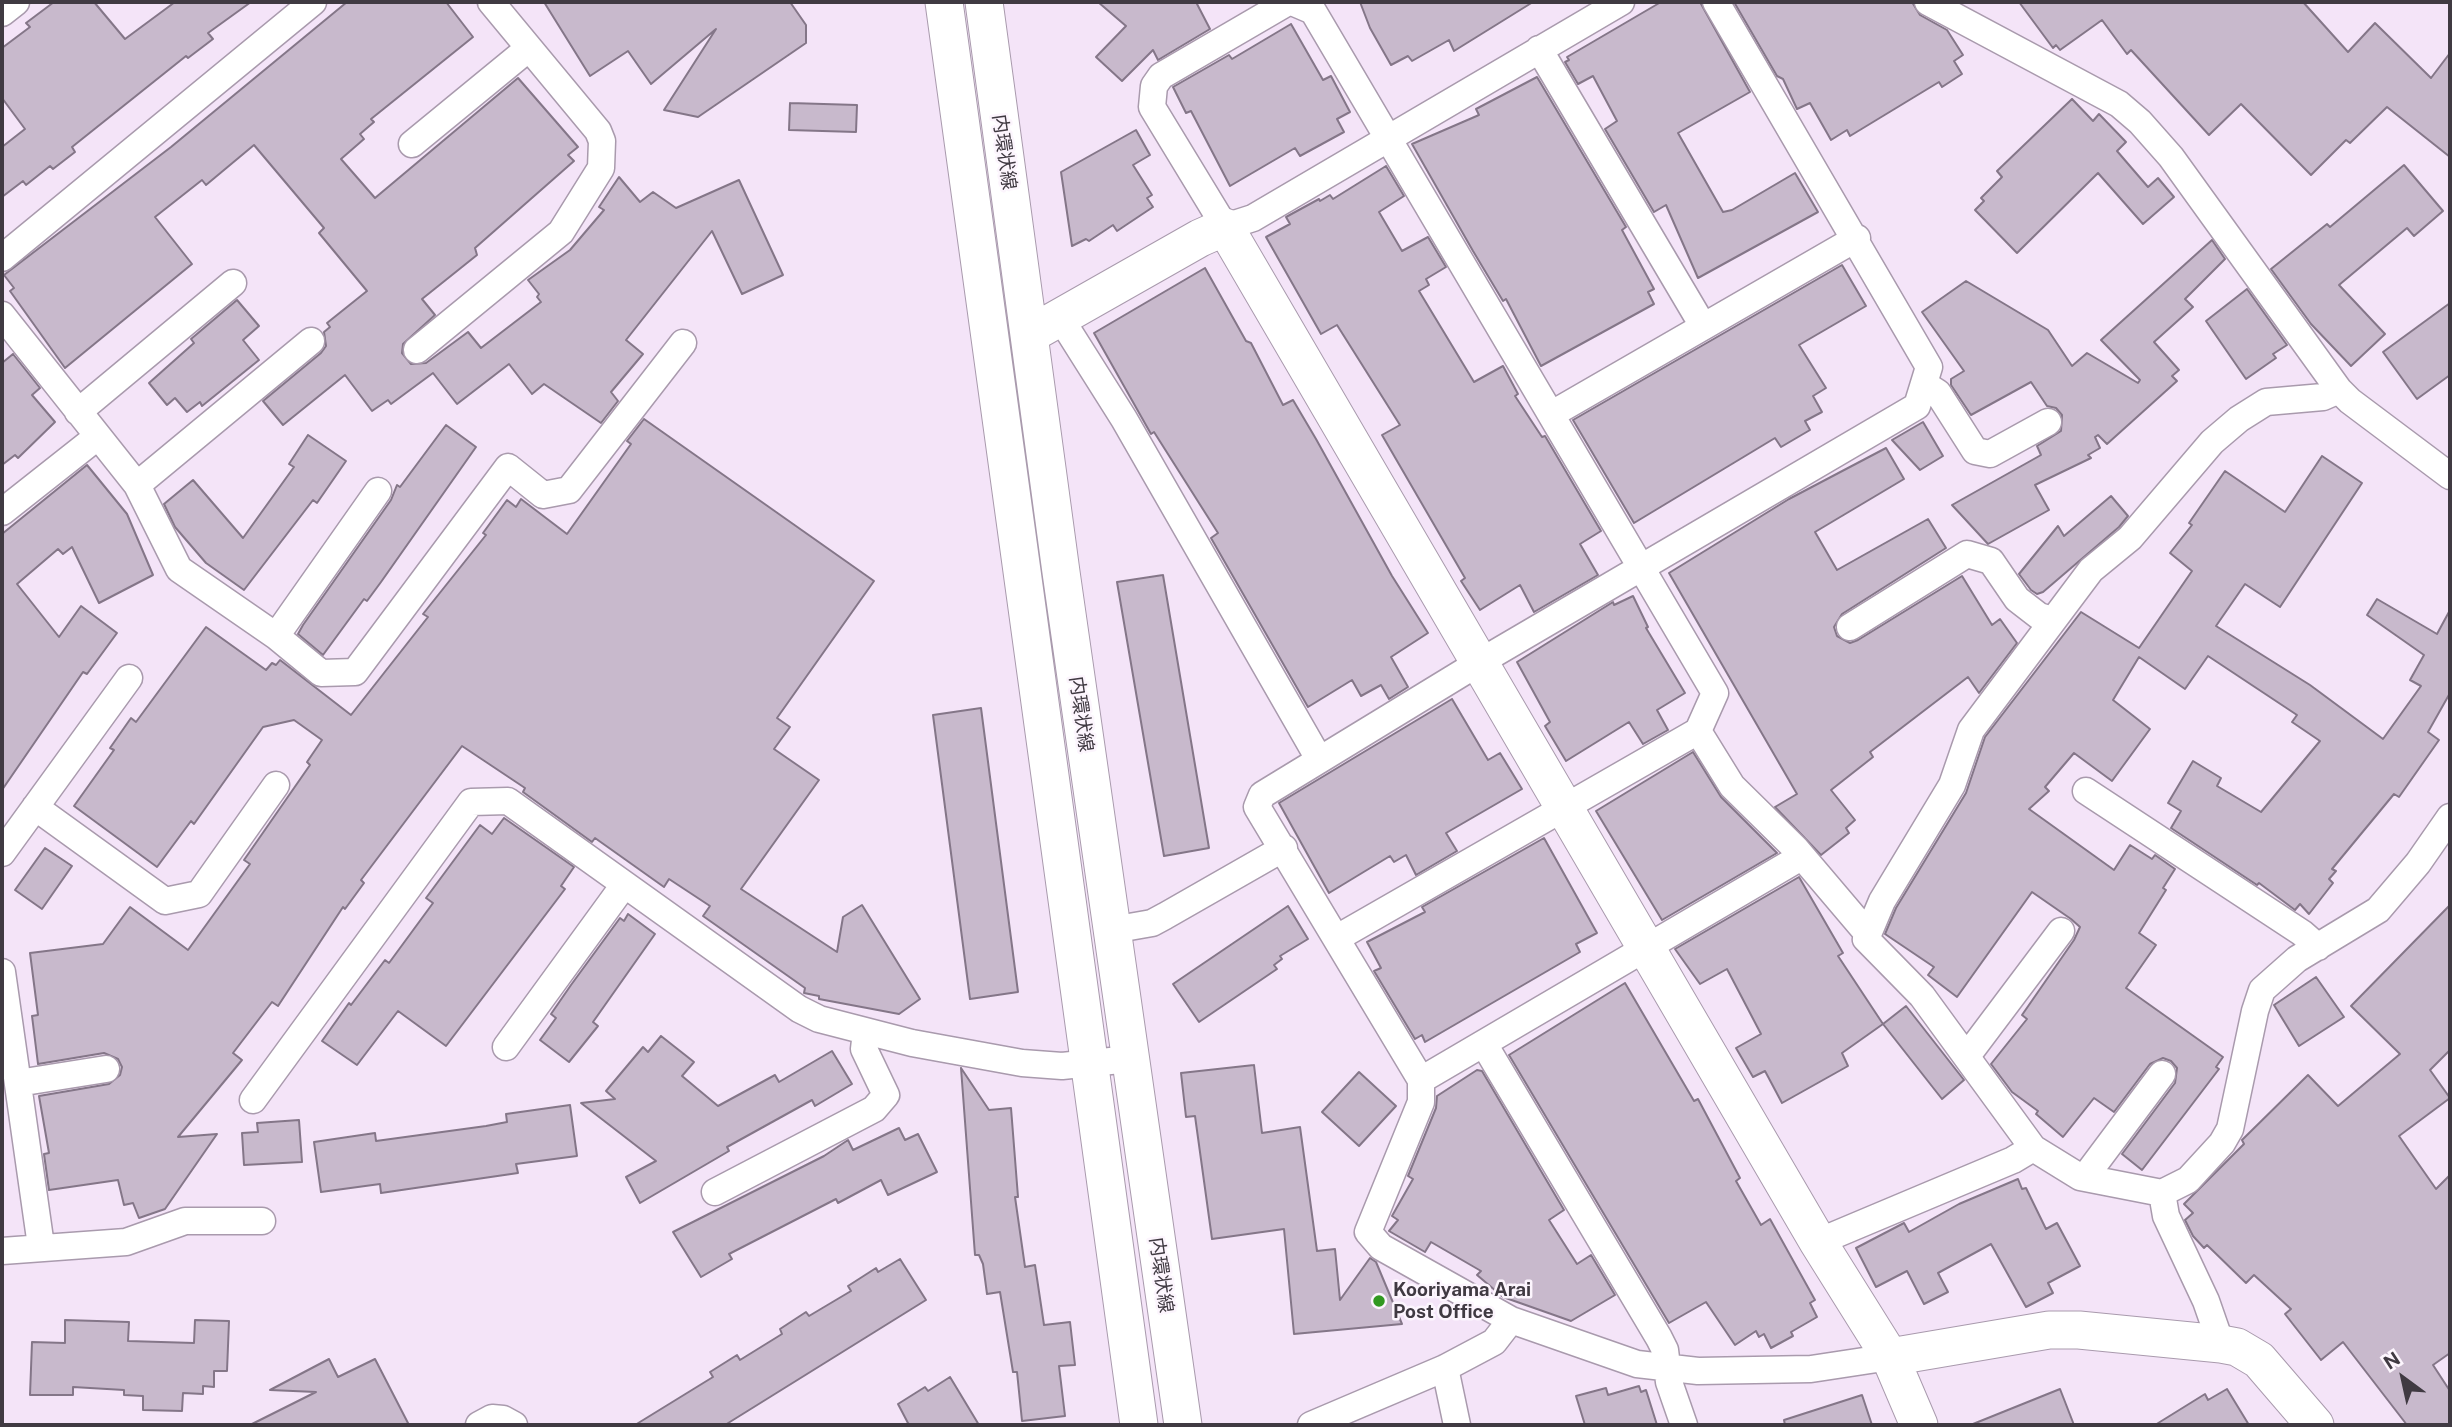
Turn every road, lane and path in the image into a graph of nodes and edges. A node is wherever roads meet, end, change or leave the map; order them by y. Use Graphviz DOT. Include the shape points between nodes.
graph roads {
  1 [pos="16,2"];
  2 [pos="313,2"];
  3 [pos="491,2"];
  4 [pos="944,2"];
  5 [pos="984,2"];
  6 [pos="1290,2"];
  7 [pos="1621,2"];
  8 [pos="1716,2"];
  9 [pos="1928,2"];
  10 [pos="2,13"];
  11 [pos="529,48"];
  12 [pos="1539,49"];
  13 [pos="1390,136"];
  14 [pos="412,144"];
  15 [pos="1224,227"];
  16 [pos="1857,238"];
  17 [pos="2,258"];
  18 [pos="233,283"];
  19 [pos="2,315"];
  20 [pos="1044,326"];
  21 [pos="1703,326"];
  22 [pos="311,341"];
  23 [pos="683,343"];
  24 [pos="416,350"];
  25 [pos="1924,384"];
  26 [pos="2339,390"];
  27 [pos="78,412"];
  28 [pos="1552,414"];
  29 [pos="2048,422"];
  30 [pos="97,437"];
  31 [pos="2450,476"];
  32 [pos="137,485"];
  33 [pos="378,491"];
  34 [pos="2,512"];
  35 [pos="1642,568"];
  36 [pos="2052,620"];
  37 [pos="1850,627"];
  38 [pos="276,636"];
  39 [pos="1480,662"];
  40 [pos="129,678"];
  41 [pos="1698,731"];
  42 [pos="1319,759"];
  43 [pos="276,785"];
  44 [pos="2086,791"];
  45 [pos="35,807"];
  46 [pos="1564,807"];
  47 [pos="2450,817"];
  48 [pos="1284,848"];
  49 [pos="2,853"];
  50 [pos="1801,857"];
  51 [pos="624,885"];
  52 [pos="1112,930"];
  53 [pos="2061,931"];
  54 [pos="1868,934"];
  55 [pos="1336,938"];
  56 [pos="1645,947"];
  57 [pos="2318,947"];
  58 [pos="2,972"];
  59 [pos="866,1032"];
  60 [pos="1484,1044"];
  61 [pos="506,1047"];
  62 [pos="1967,1056"];
  63 [pos="1130,1059"];
  64 [pos="1088,1065"];
  65 [pos="106,1069"];
  66 [pos="2162,1074"];
  67 [pos="1421,1080"];
  68 [pos="18,1083"];
  69 [pos="253,1100"];
  70 [pos="2033,1148"];
  71 [pos="2085,1177"];
  72 [pos="715,1192"];
  73 [pos="2162,1193"];
  74 [pos="262,1221"];
  75 [pos="1818,1242"];
  76 [pos="41,1246"];
  77 [pos="2,1251"];
  78 [pos="1511,1320"];
  79 [pos="2221,1344"];
  80 [pos="1890,1357"];
  81 [pos="1667,1366"];
  82 [pos="1445,1368"];
  83 [pos="479,1425"];
  84 [pos="514,1425"];
  85 [pos="1139,1425"];
  86 [pos="1183,1425"];
  87 [pos="1311,1425"];
  88 [pos="1457,1425"];
  89 [pos="1684,1425"];
  90 [pos="1919,1425"];
  91 [pos="2315,1425"];
  1 -- 10 [label="street"];
  2 -- 17 [label="street"];
  3 -- 11 [label="street"];
  4 -- 64 [label="street, 内環状線"];
  5 -- 20 [label="street, 内環状線"];
  6 -- 13 [label="street" via="1313,11"];
  6 -- 15 [label="street" via="1161,76 1154,86 1152,107"];
  7 -- 12 [label="street"];
  8 -- 16 [label="street"];
  9 -- 26 [label="street" via="2119,104 2140,122 2171,157"];
  11 -- 14 [label="street"];
  11 -- 24 [label="street" via="598,131 601,168 561,232"];
  12 -- 13 [label="street"];
  12 -- 21 [label="street"];
  13 -- 15 [label="street" via="1253,219"];
  13 -- 28 [label="street"];
  15 -- 20 [label="street"];
  15 -- 39 [label="street"];
  16 -- 21 [label="street"];
  16 -- 25 [label="street" via="1930,368"];
  18 -- 27 [label="street"];
  19 -- 27 [label="street"];
  20 -- 42 [label="street" via="1124,419"];
  20 -- 52 [label="street, 内環状線"];
  21 -- 28 [label="street"];
  22 -- 32 [label="street"];
  23 -- 38 [label="street" via="569,490 543,495 508,467 355,672 321,673"];
  25 -- 29 [label="street" via="1938,393 1975,451 1990,454"];
  25 -- 35 [label="street" via="1917,406"];
  26 -- 31 [label="street"];
  26 -- 36 [label="street" via="2323,397 2266,402 2239,419 2212,443 2130,538 2091,570"];
  27 -- 30 [label="street"];
  28 -- 35 [label="street"];
  30 -- 32 [label="street"];
  30 -- 34 [label="street"];
  32 -- 38 [label="street" via="179,569"];
  33 -- 38 [label="street"];
  35 -- 39 [label="street"];
  35 -- 41 [label="street" via="1715,693"];
  36 -- 37 [label="street" via="2017,599 1990,561 1967,554"];
  36 -- 54 [label="street" via="1971,730 1952,785 1882,901"];
  39 -- 42 [label="street"];
  39 -- 46 [label="street"];
  40 -- 45 [label="street"];
  41 -- 46 [label="street"];
  41 -- 50 [label="street" via="1732,786"];
  42 -- 48 [label="street" via="1262,794 1257,807"];
  43 -- 45 [label="street" via="199,894 165,901"];
  44 -- 57 [label="street"];
  45 -- 49 [label="street"];
  46 -- 55 [label="street"];
  46 -- 56 [label="street"];
  47 -- 57 [label="street" via="2378,910"];
  48 -- 52 [label="street" via="1152,923"];
  48 -- 55 [label="street"];
  50 -- 54 [label="street"];
  50 -- 56 [label="street"];
  51 -- 59 [label="street" via="799,1009"];
  51 -- 61 [label="street"];
  51 -- 69 [label="street" via="508,801 471,802"];
  52 -- 63 [label="street, 内環状線"];
  53 -- 62 [label="street"];
  54 -- 62 [label="street" via="1866,939 1922,996"];
  55 -- 67 [label="street"];
  56 -- 60 [label="street"];
  56 -- 75 [label="street"];
  57 -- 73 [label="street" via="2283,970 2259,996 2230,1129 2222,1143 2188,1180"];
  58 -- 68 [label="street"];
  59 -- 64 [label="street" via="1022,1063"];
  59 -- 72 [label="street" via="864,1049 887,1096 874,1110"];
  60 -- 67 [label="street"];
  60 -- 81 [label="street" via="1659,1338"];
  62 -- 70 [label="street"];
  63 -- 64 [label="street"];
  63 -- 86 [label="street, 内環状線"];
  64 -- 85 [label="street, 内環状線"];
  65 -- 68 [label="street"];
  66 -- 71 [label="street"];
  67 -- 78 [label="street" via="1421,1102 1368,1232 1381,1247"];
  68 -- 76 [label="street"];
  70 -- 71 [label="street"];
  70 -- 75 [label="street"];
  71 -- 73 [label="street"];
  73 -- 79 [label="street" via="2166,1216"];
  74 -- 76 [label="street" via="185,1221 127,1242"];
  75 -- 80 [label="street"];
  76 -- 77 [label="street"];
  78 -- 81 [label="street" via="1637,1364"];
  78 -- 82 [label="street" via="1494,1342"];
  79 -- 80 [label="street" via="2049,1330"];
  79 -- 91 [label="street" via="2259,1360"];
  80 -- 81 [label="street" via="1811,1369 1698,1371"];
  80 -- 90 [label="street"];
  81 -- 89 [label="street"];
  82 -- 87 [label="street"];
  82 -- 88 [label="street"];
  83 -- 84 [label="street" via="492,1419"];
}
